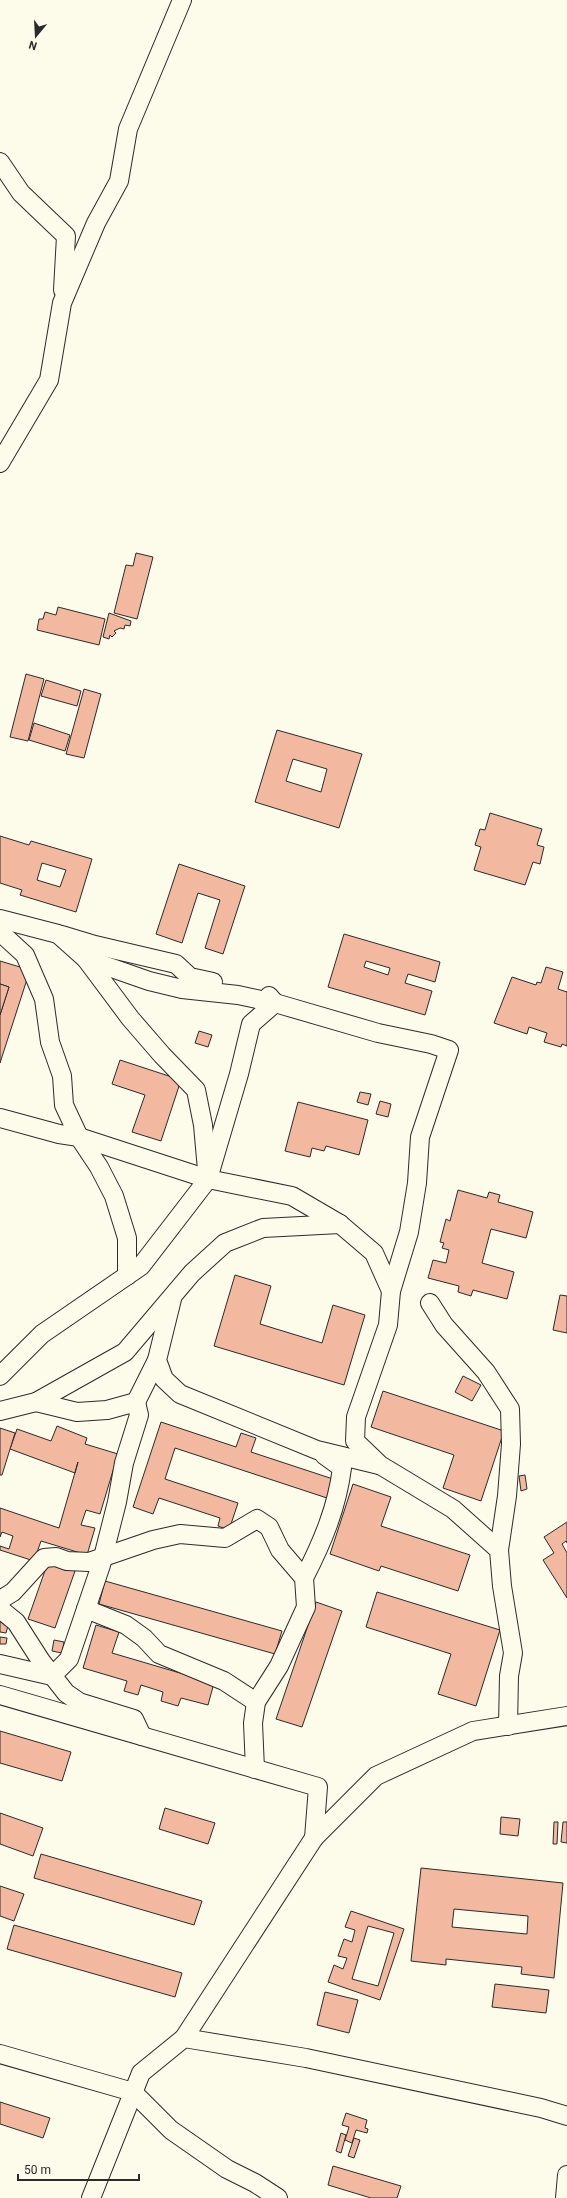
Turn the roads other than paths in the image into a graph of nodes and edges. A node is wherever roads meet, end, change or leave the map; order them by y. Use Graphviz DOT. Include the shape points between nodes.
graph roads {
  1 [pos="182,0"];
  2 [pos="0,162"];
  3 [pos="62,303"];
  4 [pos="0,463"];
  5 [pos="0,919"];
  6 [pos="0,932"];
  7 [pos="58,934"];
  8 [pos="86,959"];
  9 [pos="275,1003"];
  10 [pos="0,1118"];
  11 [pos="79,1137"];
  12 [pos="208,1179"];
  13 [pos="340,1224"];
  14 [pos="127,1276"];
  15 [pos="391,1291"];
  16 [pos="173,1296"];
  17 [pos="430,1303"];
  18 [pos="158,1360"];
  19 [pos="0,1376"];
  20 [pos="36,1402"];
  21 [pos="136,1402"];
  22 [pos="0,1410"];
  23 [pos="317,1450"];
  24 [pos="380,1465"];
  25 [pos="499,1550"];
  26 [pos="102,1558"];
  27 [pos="304,1578"];
  28 [pos="0,1600"];
  29 [pos="0,1609"];
  30 [pos="86,1609"];
  31 [pos="0,1664"];
  32 [pos="52,1676"];
  33 [pos="0,1695"];
  34 [pos="256,1702"];
  35 [pos="567,1716"];
  36 [pos="508,1726"];
  37 [pos="142,1736"];
  38 [pos="256,1769"];
  39 [pos="314,1838"];
  40 [pos="184,2038"];
  41 [pos="0,2054"];
  42 [pos="133,2092"];
  43 [pos="567,2116"];
  44 [pos="567,2175"];
  45 [pos="91,2198"];
  46 [pos="278,2198"];
  47 [pos="565,2198"];
  1 -- 3 [label="street" via="128,129 119,181 96,223"];
  2 -- 3 [label="street" via="21,193 66,236"];
  3 -- 4 [label="street" via="49,380"];
  5 -- 7 [label="street"];
  6 -- 11 [label="street" via="25,955 44,999 50,1042 62,1076 64,1105"];
  7 -- 8 [label="street"];
  7 -- 9 [label="street" via="176,964 190,977 268,995"];
  8 -- 9 [label="street" via="149,981"];
  8 -- 12 [label="street" via="135,1023 196,1090 203,1125"];
  9 -- 12 [label="street" via="251,1024"];
  9 -- 15 [label="street" via="378,1033 449,1050 420,1138 417,1183 409,1232"];
  10 -- 11 [label="street"];
  11 -- 12 [label="street"];
  11 -- 14 [label="street" via="100,1167 114,1196 127,1238"];
  12 -- 13 [label="street" via="292,1196"];
  12 -- 14 [label="street" via="141,1266"];
  13 -- 15 [label="street" via="374,1253"];
  13 -- 16 [label="street" via="263,1228 225,1243 192,1273"];
  14 -- 19 [label="street" via="42,1334"];
  15 -- 24 [label="street" via="388,1325 356,1417 355,1441"];
  16 -- 18 [label="street"];
  16 -- 20 [label="street" via="125,1352"];
  17 -- 25 [label="street" via="444,1325 486,1372 510,1409 511,1444 507,1496"];
  18 -- 21 [label="street"];
  18 -- 23 [label="street" via="164,1379 180,1394"];
  20 -- 21 [label="street" via="77,1412 107,1410"];
  20 -- 22 [label="street"];
  21 -- 26 [label="street" via="139,1415 124,1463"];
  23 -- 24 [label="street"];
  23 -- 27 [label="street" via="342,1468 336,1500 323,1541"];
  24 -- 25 [label="street" via="453,1509"];
  25 -- 36 [label="street" via="513,1653"];
  26 -- 27 [label="street" via="153,1540 180,1534 226,1538 257,1520 269,1527 280,1550"];
  26 -- 28 [label="street" via="89,1562 67,1561 56,1557 44,1558 13,1592"];
  26 -- 30 [label="street"];
  27 -- 34 [label="street" via="306,1607 279,1666"];
  29 -- 32 [label="street" via="16,1622"];
  30 -- 32 [label="street" via="69,1659"];
  30 -- 34 [label="street" via="126,1625 144,1638 158,1654 224,1681"];
  31 -- 32 [label="street"];
  32 -- 37 [label="street" via="66,1693 79,1702 134,1719"];
  33 -- 37 [label="street"];
  34 -- 38 [label="street" via="253,1723"];
  35 -- 36 [label="street"];
  36 -- 39 [label="street" via="473,1731 376,1776"];
  37 -- 38 [label="street"];
  38 -- 39 [label="street" via="318,1787"];
  39 -- 40 [label="street"];
  40 -- 42 [label="street" via="141,2073"];
  40 -- 43 [label="street" via="306,2058 541,2108"];
  41 -- 42 [label="street"];
  42 -- 45 [label="street"];
  42 -- 46 [label="street" via="171,2130 227,2168"];
  44 -- 47 [label="street"];
}
